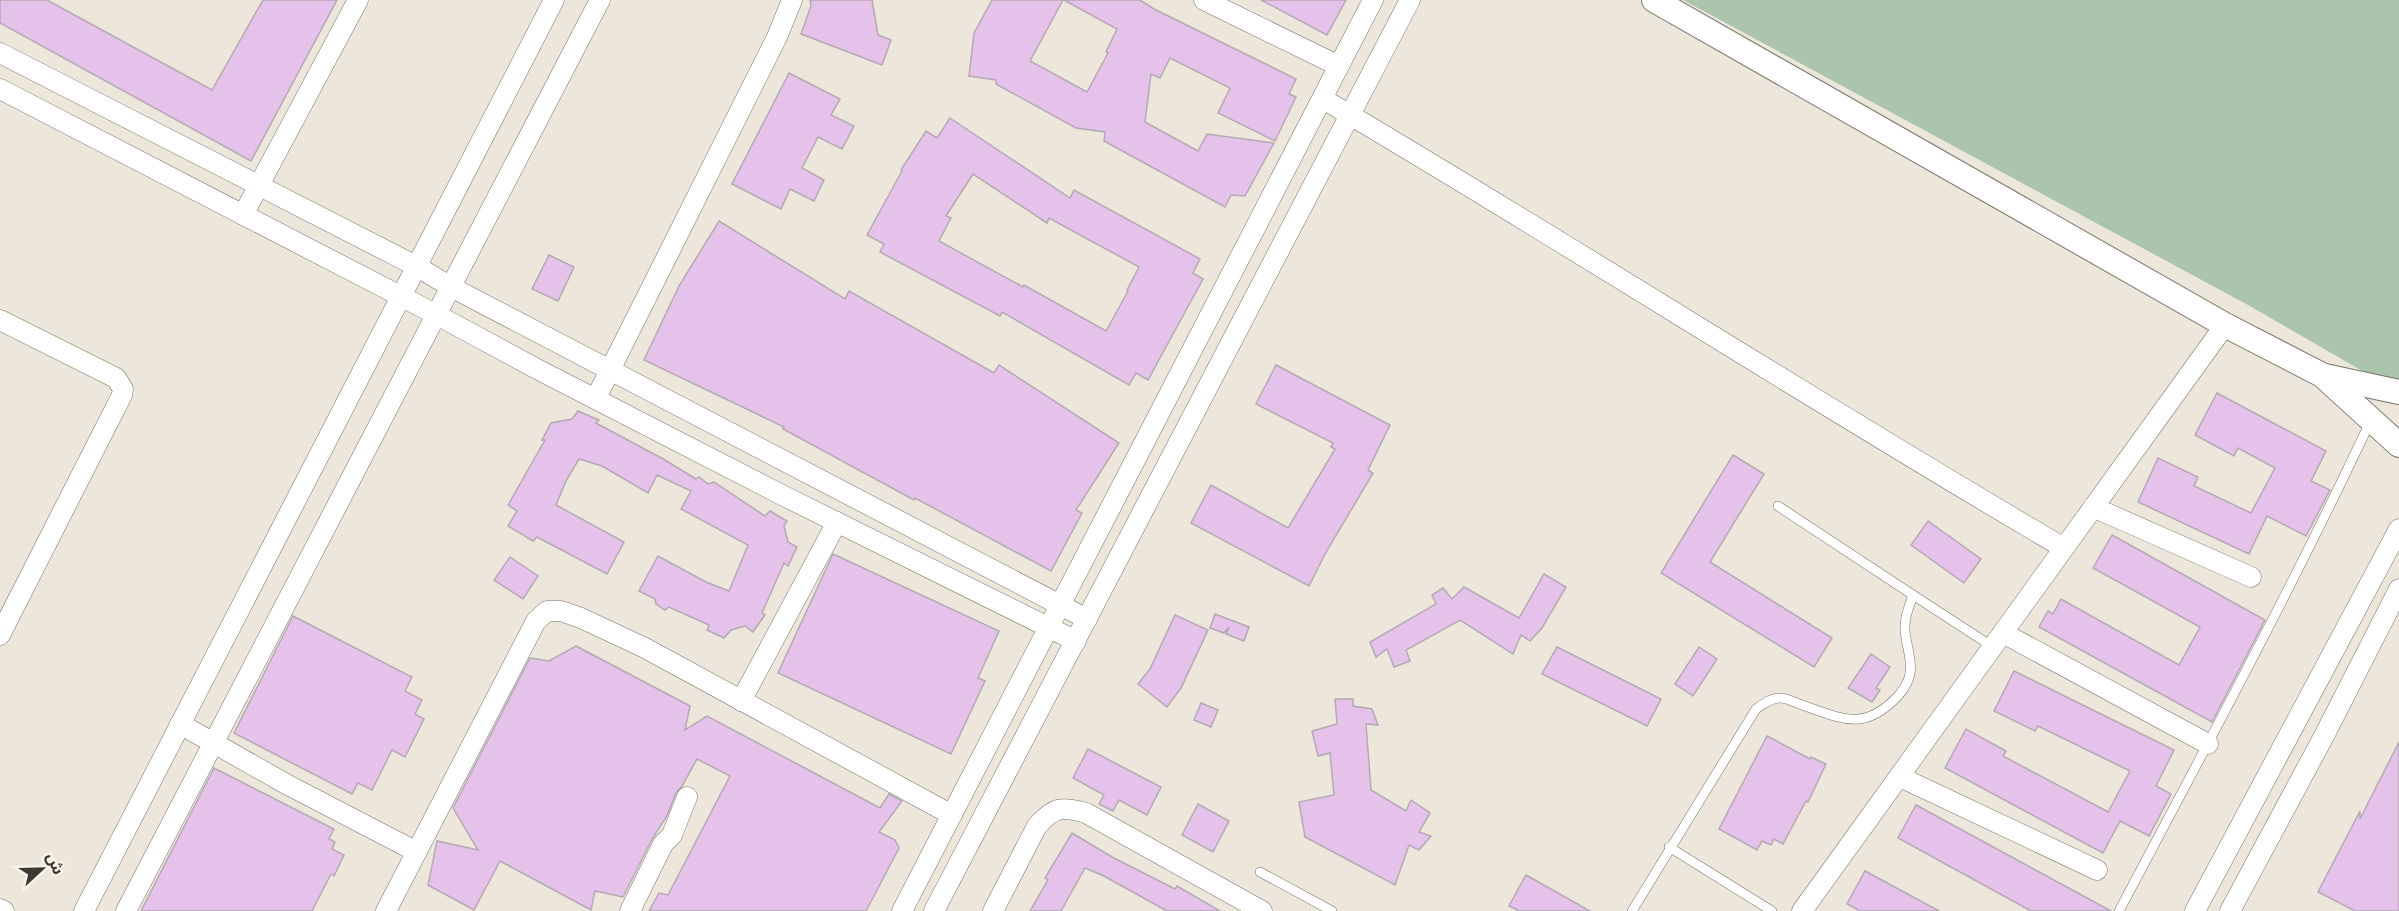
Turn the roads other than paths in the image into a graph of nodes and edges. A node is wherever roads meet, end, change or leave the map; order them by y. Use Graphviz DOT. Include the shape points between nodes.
graph roads {
  1 [pos="358,0"];
  2 [pos="554,0"];
  3 [pos="600,0"];
  4 [pos="792,0"];
  5 [pos="1204,0"];
  6 [pos="1373,0"];
  7 [pos="1410,0"];
  8 [pos="1654,0"];
  9 [pos="0,53"];
  10 [pos="1339,66"];
  11 [pos="0,88"];
  12 [pos="1323,99"];
  13 [pos="1350,115"];
  14 [pos="258,187"];
  15 [pos="243,215"];
  16 [pos="416,266"];
  17 [pos="451,287"];
  18 [pos="401,296"];
  19 [pos="437,315"];
  20 [pos="0,320"];
  21 [pos="2225,325"];
  22 [pos="610,371"];
  23 [pos="2322,375"];
  24 [pos="2399,392"];
  25 [pos="596,399"];
  26 [pos="2371,419"];
  27 [pos="2399,445"];
  28 [pos="1778,506"];
  29 [pos="2093,507"];
  30 [pos="837,522"];
  31 [pos="2399,529"];
  32 [pos="2064,548"];
  33 [pos="2251,578"];
  34 [pos="2399,589"];
  35 [pos="1913,595"];
  36 [pos="1061,606"];
  37 [pos="1087,619"];
  38 [pos="1050,628"];
  39 [pos="0,634"];
  40 [pos="1998,640"];
  41 [pos="1076,641"];
  42 [pos="741,701"];
  43 [pos="180,724"];
  44 [pos="214,742"];
  45 [pos="2208,744"];
  46 [pos="1900,777"];
  47 [pos="687,796"];
  48 [pos="952,815"];
  49 [pos="1669,847"];
  50 [pos="417,852"];
  51 [pos="2097,870"];
  52 [pos="1260,872"];
  53 [pos="84,911"];
  54 [pos="126,911"];
  55 [pos="386,911"];
  56 [pos="630,911"];
  57 [pos="902,911"];
  58 [pos="934,911"];
  59 [pos="993,911"];
  60 [pos="1262,911"];
  61 [pos="1332,911"];
  62 [pos="1632,911"];
  63 [pos="1772,911"];
  64 [pos="1802,911"];
  65 [pos="2119,911"];
  66 [pos="2195,911"];
  67 [pos="2230,911"];
  1 -- 14 [label="street"];
  2 -- 16 [label="street"];
  3 -- 17 [label="street"];
  4 -- 22 [label="street"];
  5 -- 10 [label="street"];
  6 -- 10 [label="street"];
  7 -- 13 [label="street"];
  8 -- 21 [label="street"];
  9 -- 14 [label="street"];
  10 -- 12 [label="street"];
  11 -- 15 [label="street"];
  12 -- 13 [label="street"];
  12 -- 36 [label="street"];
  13 -- 32 [label="street"];
  13 -- 37 [label="street"];
  14 -- 15 [label="street"];
  14 -- 16 [label="street"];
  15 -- 18 [label="street"];
  16 -- 17 [label="street"];
  16 -- 18 [label="street"];
  17 -- 19 [label="street"];
  17 -- 22 [label="street"];
  18 -- 19 [label="street"];
  18 -- 43 [label="street"];
  19 -- 25 [label="street"];
  19 -- 44 [label="street"];
  20 -- 39 [label="street" via="116,378 123,389"];
  21 -- 23 [label="street"];
  21 -- 29 [label="street"];
  22 -- 25 [label="street"];
  22 -- 36 [label="street"];
  23 -- 24 [label="street"];
  23 -- 26 [label="street"];
  25 -- 30 [label="street"];
  26 -- 27 [label="street"];
  26 -- 45 [label="lane" via="2298,573"];
  28 -- 35 [label="lane"];
  29 -- 32 [label="street"];
  29 -- 33 [label="street"];
  30 -- 38 [label="street"];
  30 -- 42 [label="street"];
  31 -- 66 [label="street"];
  32 -- 40 [label="street"];
  34 -- 67 [label="street"];
  35 -- 40 [label="lane"];
  35 -- 49 [label="lane" via="1905,630 1911,656 1910,676 1884,711 1868,719 1846,719 1782,698 1768,701 1756,709"];
  36 -- 37 [label="street"];
  36 -- 38 [label="street"];
  37 -- 41 [label="street"];
  38 -- 41 [label="street"];
  38 -- 48 [label="street"];
  40 -- 45 [label="street"];
  40 -- 46 [label="street"];
  41 -- 58 [label="street"];
  42 -- 48 [label="street"];
  42 -- 50 [label="street" via="581,618 547,611 536,621"];
  43 -- 44 [label="street"];
  43 -- 53 [label="street"];
  44 -- 50 [label="street"];
  44 -- 54 [label="street"];
  45 -- 65 [label="lane"];
  46 -- 51 [label="street"];
  46 -- 64 [label="street"];
  47 -- 56 [label="street" via="672,835 663,844"];
  48 -- 57 [label="street"];
  49 -- 62 [label="lane"];
  49 -- 63 [label="lane"];
  50 -- 55 [label="street"];
  52 -- 61 [label="lane"];
  59 -- 60 [label="street" via="1037,826 1058,808 1086,813"];
}
